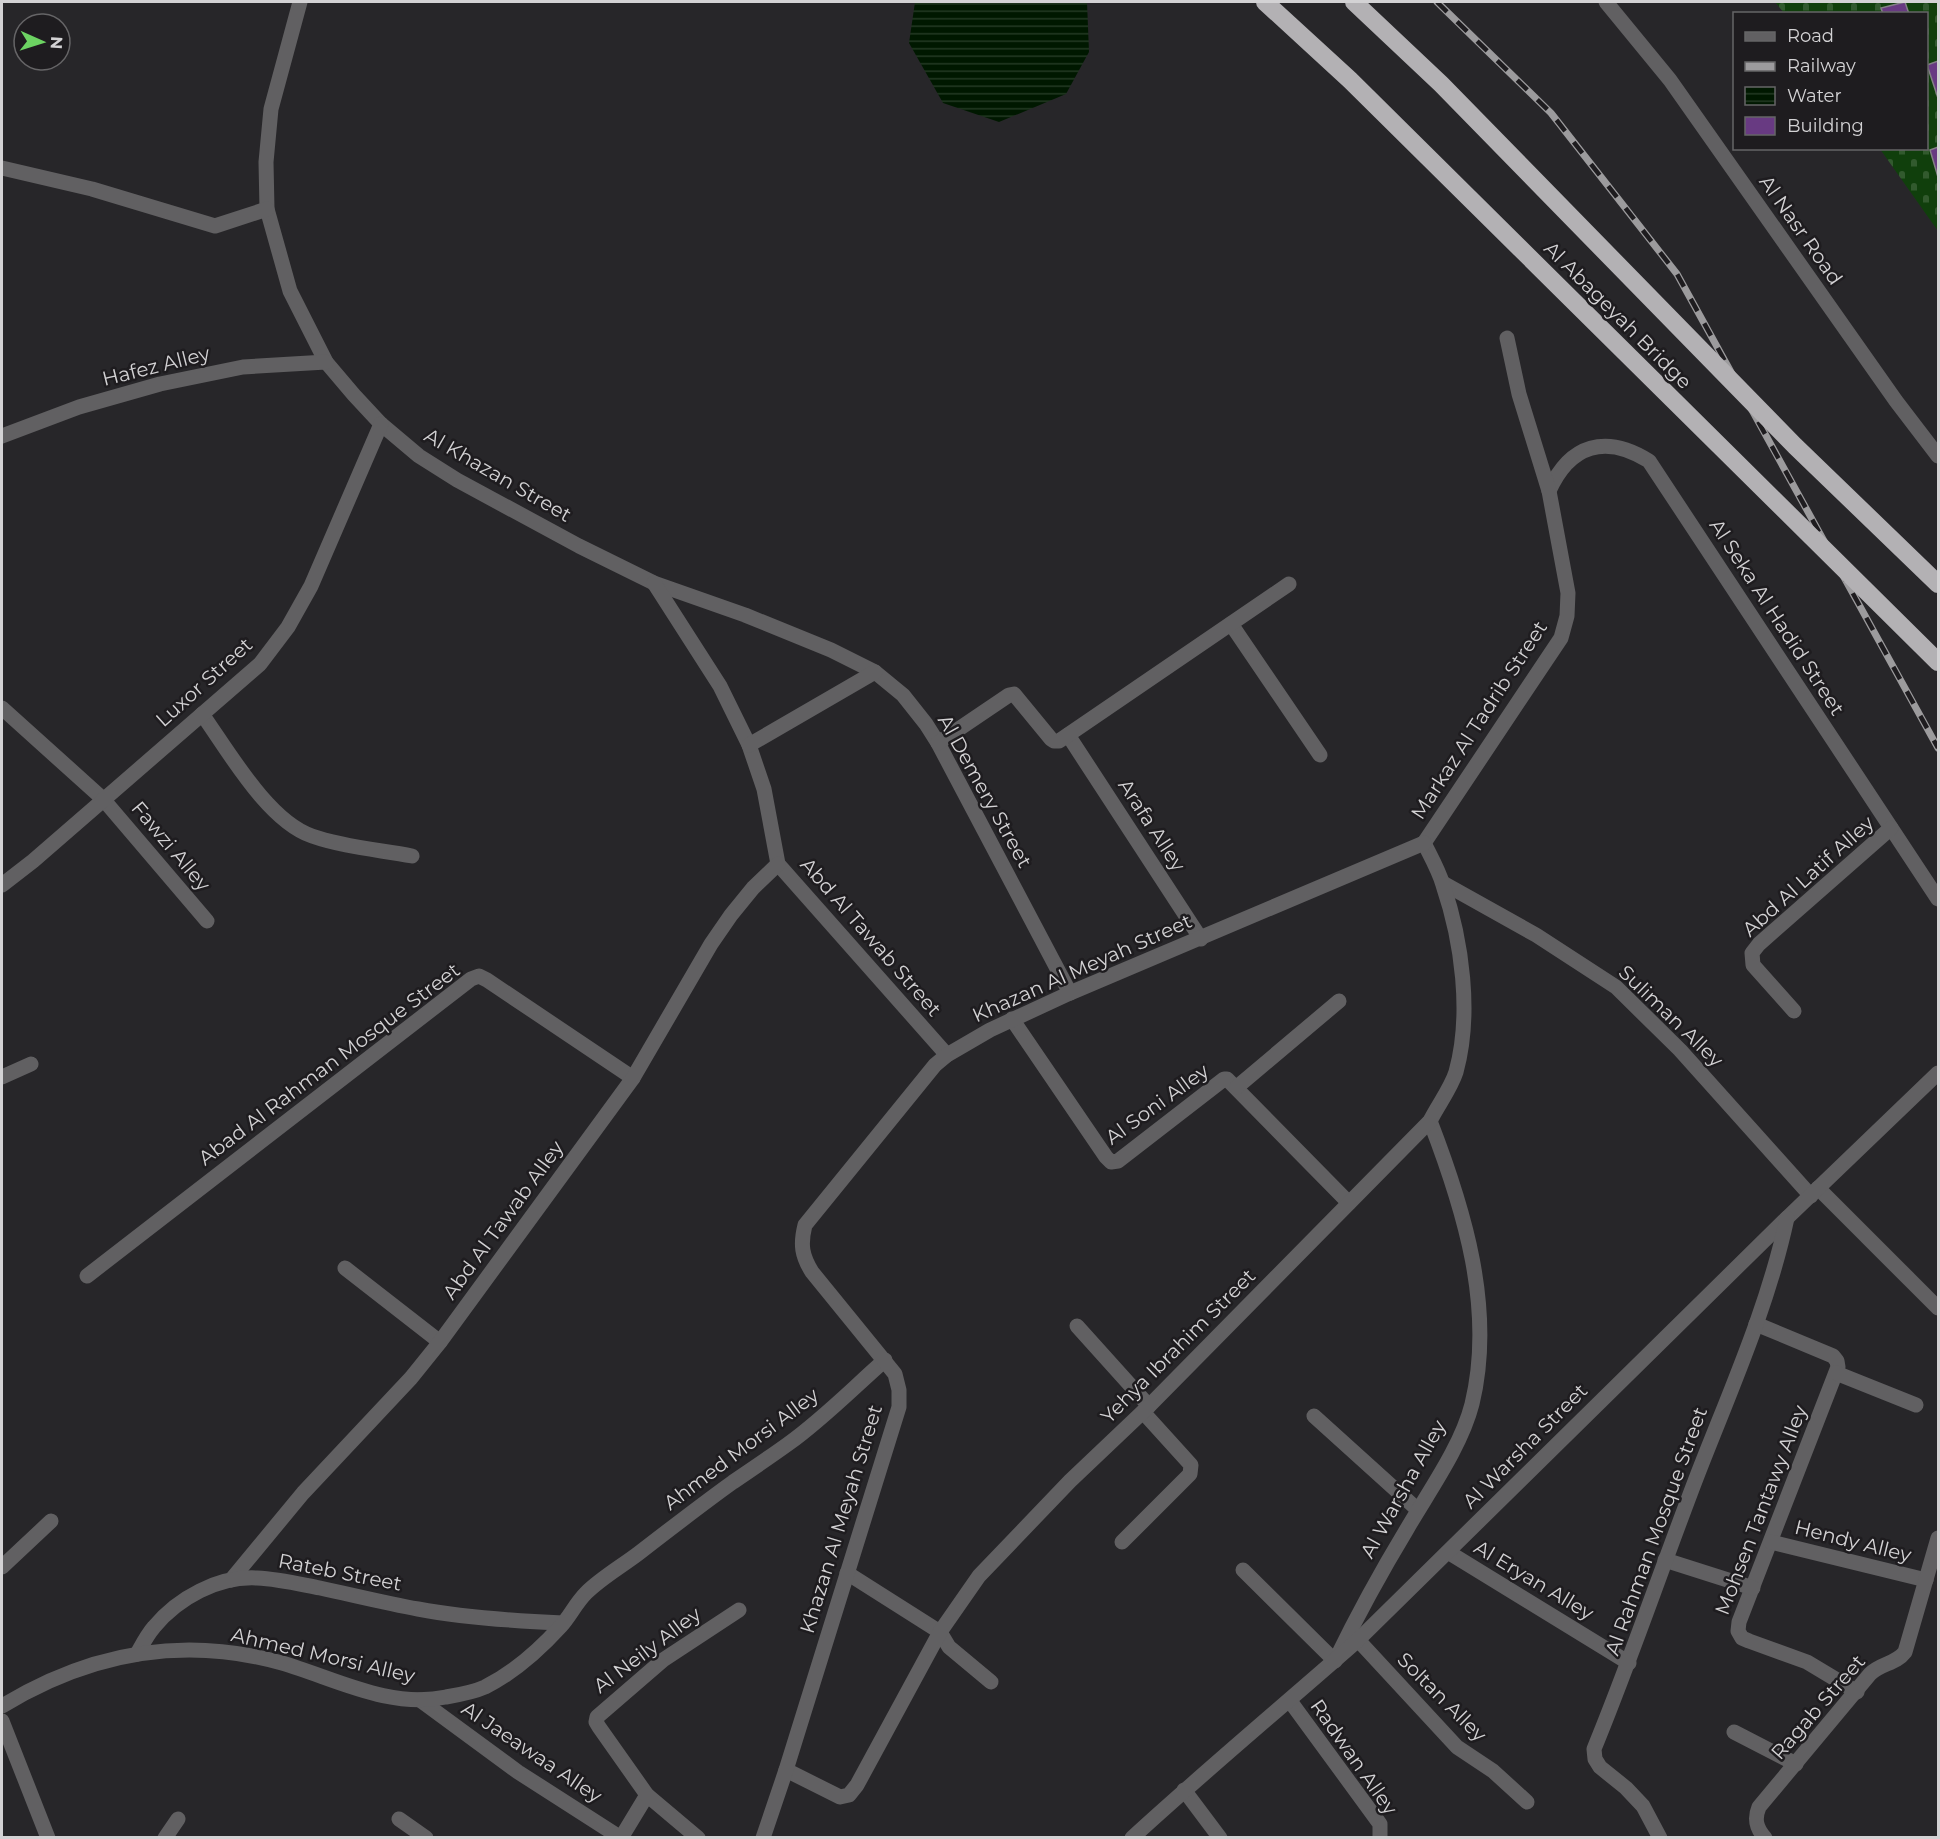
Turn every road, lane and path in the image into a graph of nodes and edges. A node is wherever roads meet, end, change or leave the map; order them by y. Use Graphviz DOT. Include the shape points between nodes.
graph roads {
  1 [pos="300,2"];
  2 [pos="1265,2"];
  3 [pos="1354,2"];
  4 [pos="1606,2"];
  5 [pos="2,168"];
  6 [pos="267,209"];
  7 [pos="1507,338"];
  8 [pos="326,362"];
  9 [pos="381,424"];
  10 [pos="2,436"];
  11 [pos="1938,456"];
  12 [pos="1549,491"];
  13 [pos="654,583"];
  14 [pos="1289,584"];
  15 [pos="1938,584"];
  16 [pos="1231,624"];
  17 [pos="1938,662"];
  18 [pos="875,672"];
  19 [pos="2,708"];
  20 [pos="202,714"];
  21 [pos="1068,735"];
  22 [pos="938,743"];
  23 [pos="748,745"];
  24 [pos="1320,754"];
  25 [pos="103,799"];
  26 [pos="1891,828"];
  27 [pos="1424,843"];
  28 [pos="412,856"];
  29 [pos="778,864"];
  30 [pos="1443,883"];
  31 [pos="2,885"];
  32 [pos="1938,899"];
  33 [pos="207,921"];
  34 [pos="1201,939"];
  35 [pos="1070,993"];
  36 [pos="1339,1001"];
  37 [pos="1794,1011"];
  38 [pos="1012,1019"];
  39 [pos="947,1055"];
  40 [pos="31,1064"];
  41 [pos="1938,1073"];
  42 [pos="2,1077"];
  43 [pos="633,1078"];
  44 [pos="1237,1088"];
  45 [pos="1430,1121"];
  46 [pos="1815,1192"];
  47 [pos="1349,1203"];
  48 [pos="1787,1218"];
  49 [pos="345,1268"];
  50 [pos="87,1276"];
  51 [pos="1938,1308"];
  52 [pos="1756,1324"];
  53 [pos="1077,1326"];
  54 [pos="440,1342"];
  55 [pos="885,1360"];
  56 [pos="1836,1373"];
  57 [pos="1916,1406"];
  58 [pos="1146,1409"];
  59 [pos="1314,1416"];
  60 [pos="1418,1510"];
  61 [pos="51,1521"];
  62 [pos="1938,1538"];
  63 [pos="1122,1542"];
  64 [pos="1771,1542"];
  65 [pos="1448,1552"];
  66 [pos="1665,1560"];
  67 [pos="2,1568"];
  68 [pos="1243,1570"];
  69 [pos="847,1573"];
  70 [pos="231,1580"];
  71 [pos="1926,1580"];
  72 [pos="1753,1588"];
  73 [pos="739,1610"];
  74 [pos="563,1623"];
  75 [pos="940,1632"];
  76 [pos="1358,1640"];
  77 [pos="136,1654"];
  78 [pos="1335,1661"];
  79 [pos="1629,1663"];
  80 [pos="991,1682"];
  81 [pos="1857,1692"];
  82 [pos="420,1700"];
  83 [pos="1290,1701"];
  84 [pos="2,1706"];
  85 [pos="2,1721"];
  86 [pos="1734,1732"];
  87 [pos="1796,1764"];
  88 [pos="786,1770"];
  89 [pos="1184,1790"];
  90 [pos="647,1795"];
  91 [pos="1527,1802"];
  92 [pos="178,1819"];
  93 [pos="399,1819"];
  94 [pos="48,1838"];
  95 [pos="165,1838"];
  96 [pos="426,1838"];
  97 [pos="621,1838"];
  98 [pos="698,1838"];
  99 [pos="763,1838"];
  100 [pos="1132,1838"];
  101 [pos="1220,1838"];
  102 [pos="1380,1838"];
  103 [pos="1660,1838"];
  104 [pos="1765,1838"];
  1 -- 6 [label="street, Al Khazan Street" via="271,109"];
  2 -- 17 [label="highway, Al Abageyah Bridge, bridge" via="1350,80"];
  3 -- 15 [label="highway, Al Abageyah Bridge, bridge" via="1441,84 1795,446"];
  4 -- 11 [label="street, Al Nasr Road" via="1670,80"];
  5 -- 6 [label="street" via="92,189 215,226"];
  6 -- 8 [label="street, Al Khazan Street" via="290,291"];
  7 -- 12 [label="street, Markaz Al Tadrib Street" via="1519,394"];
  8 -- 9 [label="street, Al Khazan Street"];
  8 -- 10 [label="street, Hafez Alley" via="243,367 160,384 80,407"];
  9 -- 13 [label="street, Al Khazan Street" via="458,480"];
  9 -- 20 [label="street, Luxor Street" via="311,586 288,627 260,664"];
  12 -- 26 [label="street, Al Seka Al Hadid Street" via="1558,472 1572,458 1591,448 1631,450 1649,461"];
  12 -- 27 [label="street, Markaz Al Tadrib Street" via="1568,593 1561,638"];
  13 -- 18 [label="street, Al Demery Street" via="777,628"];
  13 -- 23 [label="street, Abd Al Tawab Street" via="720,686"];
  14 -- 16 [label="street"];
  16 -- 21 [label="street"];
  16 -- 24 [label="street"];
  18 -- 22 [label="street, Al Demery Street" via="903,695"];
  18 -- 23 [label="street"];
  19 -- 25 [label="street, Fawzi Alley"];
  20 -- 25 [label="street, Luxor Street"];
  20 -- 28 [label="street" via="263,799 285,821 312,836"];
  21 -- 22 [label="street" via="1054,741 1014,694"];
  21 -- 34 [label="street, Arafa Alley"];
  22 -- 35 [label="street, Al Demery Street"];
  23 -- 29 [label="street, Abd Al Tawab Street" via="764,789"];
  25 -- 31 [label="street, Luxor Street"];
  25 -- 33 [label="street, Fawzi Alley"];
  26 -- 32 [label="street, Al Seka Al Hadid Street"];
  26 -- 37 [label="street, Abd Al Latif Alley" via="1752,953 1753,964"];
  27 -- 30 [label="street, Yehya Ibrahim Street"];
  27 -- 34 [label="street, Khazan Al Meyah Street"];
  29 -- 39 [label="street, Abd Al Tawab Street"];
  29 -- 43 [label="street, Abd Al Tawab Alley" via="753,888 711,944"];
  30 -- 45 [label="street, Yehya Ibrahim Street" via="1463,971 1464,1019 1456,1073"];
  30 -- 46 [label="street, Suliman Alley" via="1536,935 1616,987"];
  34 -- 35 [label="street, Khazan Al Meyah Street"];
  35 -- 38 [label="street, Khazan Al Meyah Street"];
  36 -- 44 [label="street"];
  38 -- 39 [label="street, Khazan Al Meyah Street"];
  38 -- 44 [label="street, Al Soni Alley" via="1111,1162 1118,1161 1224,1079"];
  39 -- 55 [label="street, Khazan Al Meyah Street" via="814,1212 804,1225 800,1242 803,1258 812,1272"];
  40 -- 42 [label="street"];
  41 -- 46 [label="street, Al Warsha Street"];
  43 -- 50 [label="street, Abad Al Rahman Mosque Street" via="479,976"];
  43 -- 54 [label="street, Abd Al Tawab Alley"];
  44 -- 47 [label="street, Al Soni Alley"];
  45 -- 47 [label="street, Yehya Ibrahim Street"];
  45 -- 60 [label="street, Al Warsha Alley" via="1468,1239 1480,1321 1479,1361 1471,1406 1455,1447"];
  46 -- 48 [label="street, Al Warsha Street"];
  46 -- 51 [label="street, Suliman Alley"];
  47 -- 58 [label="street, Yehya Ibrahim Street"];
  48 -- 52 [label="street, Al Rahman Mosque Street" via="1770,1289"];
  48 -- 65 [label="street, Al Warsha Street"];
  49 -- 54 [label="street"];
  52 -- 56 [label="street" via="1833,1356 1838,1367"];
  52 -- 66 [label="street, Al Rahman Mosque Street"];
  53 -- 58 [label="street"];
  54 -- 70 [label="street, Abd Al Tawab Alley" via="303,1493"];
  55 -- 69 [label="street, Khazan Al Meyah Street" via="895,1374 899,1407"];
  55 -- 74 [label="street, Ahmed Morsi Alley" via="790,1443 585,1594"];
  56 -- 57 [label="street"];
  56 -- 64 [label="street, Mohsen Tantawy Alley"];
  58 -- 63 [label="street" via="1191,1465 1190,1474"];
  58 -- 75 [label="street, Yehya Ibrahim Street" via="979,1576"];
  59 -- 60 [label="street"];
  60 -- 78 [label="street, Al Warsha Alley" via="1368,1593"];
  61 -- 67 [label="street"];
  62 -- 71 [label="street, Ragab Street"];
  64 -- 71 [label="street, Hendy Alley"];
  64 -- 72 [label="street, Mohsen Tantawy Alley"];
  65 -- 76 [label="street, Al Warsha Street"];
  65 -- 79 [label="street, Al Eryan Alley"];
  66 -- 72 [label="street"];
  66 -- 79 [label="street, Al Rahman Mosque Street"];
  68 -- 78 [label="street"];
  69 -- 75 [label="street"];
  69 -- 88 [label="street, Khazan Al Meyah Street"];
  70 -- 74 [label="street, Rateb Street" via="279,1580 419,1610"];
  70 -- 77 [label="street, Rateb Street" via="202,1590 175,1606 153,1628"];
  71 -- 81 [label="street, Ragab Street" via="1905,1652 1900,1659 1876,1667"];
  72 -- 81 [label="street, Mohsen Tantawy Alley" via="1739,1622 1742,1638 1807,1662"];
  73 -- 90 [label="street, Al Neily Alley" via="663,1660 597,1717 599,1727"];
  74 -- 82 [label="street, Ahmed Morsi Alley" via="537,1652 484,1687"];
  75 -- 80 [label="street" via="950,1647"];
  75 -- 88 [label="street, Yehya Ibrahim Street" via="849,1795 840,1797"];
  76 -- 78 [label="street, Al Warsha Street"];
  76 -- 91 [label="street, Soltan Alley" via="1456,1747"];
  77 -- 82 [label="street, Ahmed Morsi Alley" via="198,1650 240,1654 281,1663 360,1690"];
  77 -- 84 [label="street, Ahmed Morsi Alley" via="72,1670"];
  78 -- 83 [label="street, Al Warsha Street"];
  79 -- 103 [label="street, Al Rahman Mosque Street" via="1594,1749 1595,1759 1643,1806"];
  81 -- 87 [label="street, Ragab Street"];
  82 -- 97 [label="street, Al Jaeawaa Alley" via="518,1772"];
  83 -- 89 [label="street, Al Warsha Street"];
  83 -- 102 [label="street, Radwan Alley" via="1380,1824"];
  85 -- 94 [label="street"];
  86 -- 87 [label="street"];
  87 -- 104 [label="street, Ragab Street" via="1755,1816"];
  88 -- 99 [label="street, Khazan Al Meyah Street"];
  89 -- 100 [label="street, Al Warsha Street"];
  89 -- 101 [label="street"];
  90 -- 97 [label="street"];
  90 -- 98 [label="street, Al Neily Alley"];
  92 -- 95 [label="street"];
  93 -- 96 [label="street"];
}
